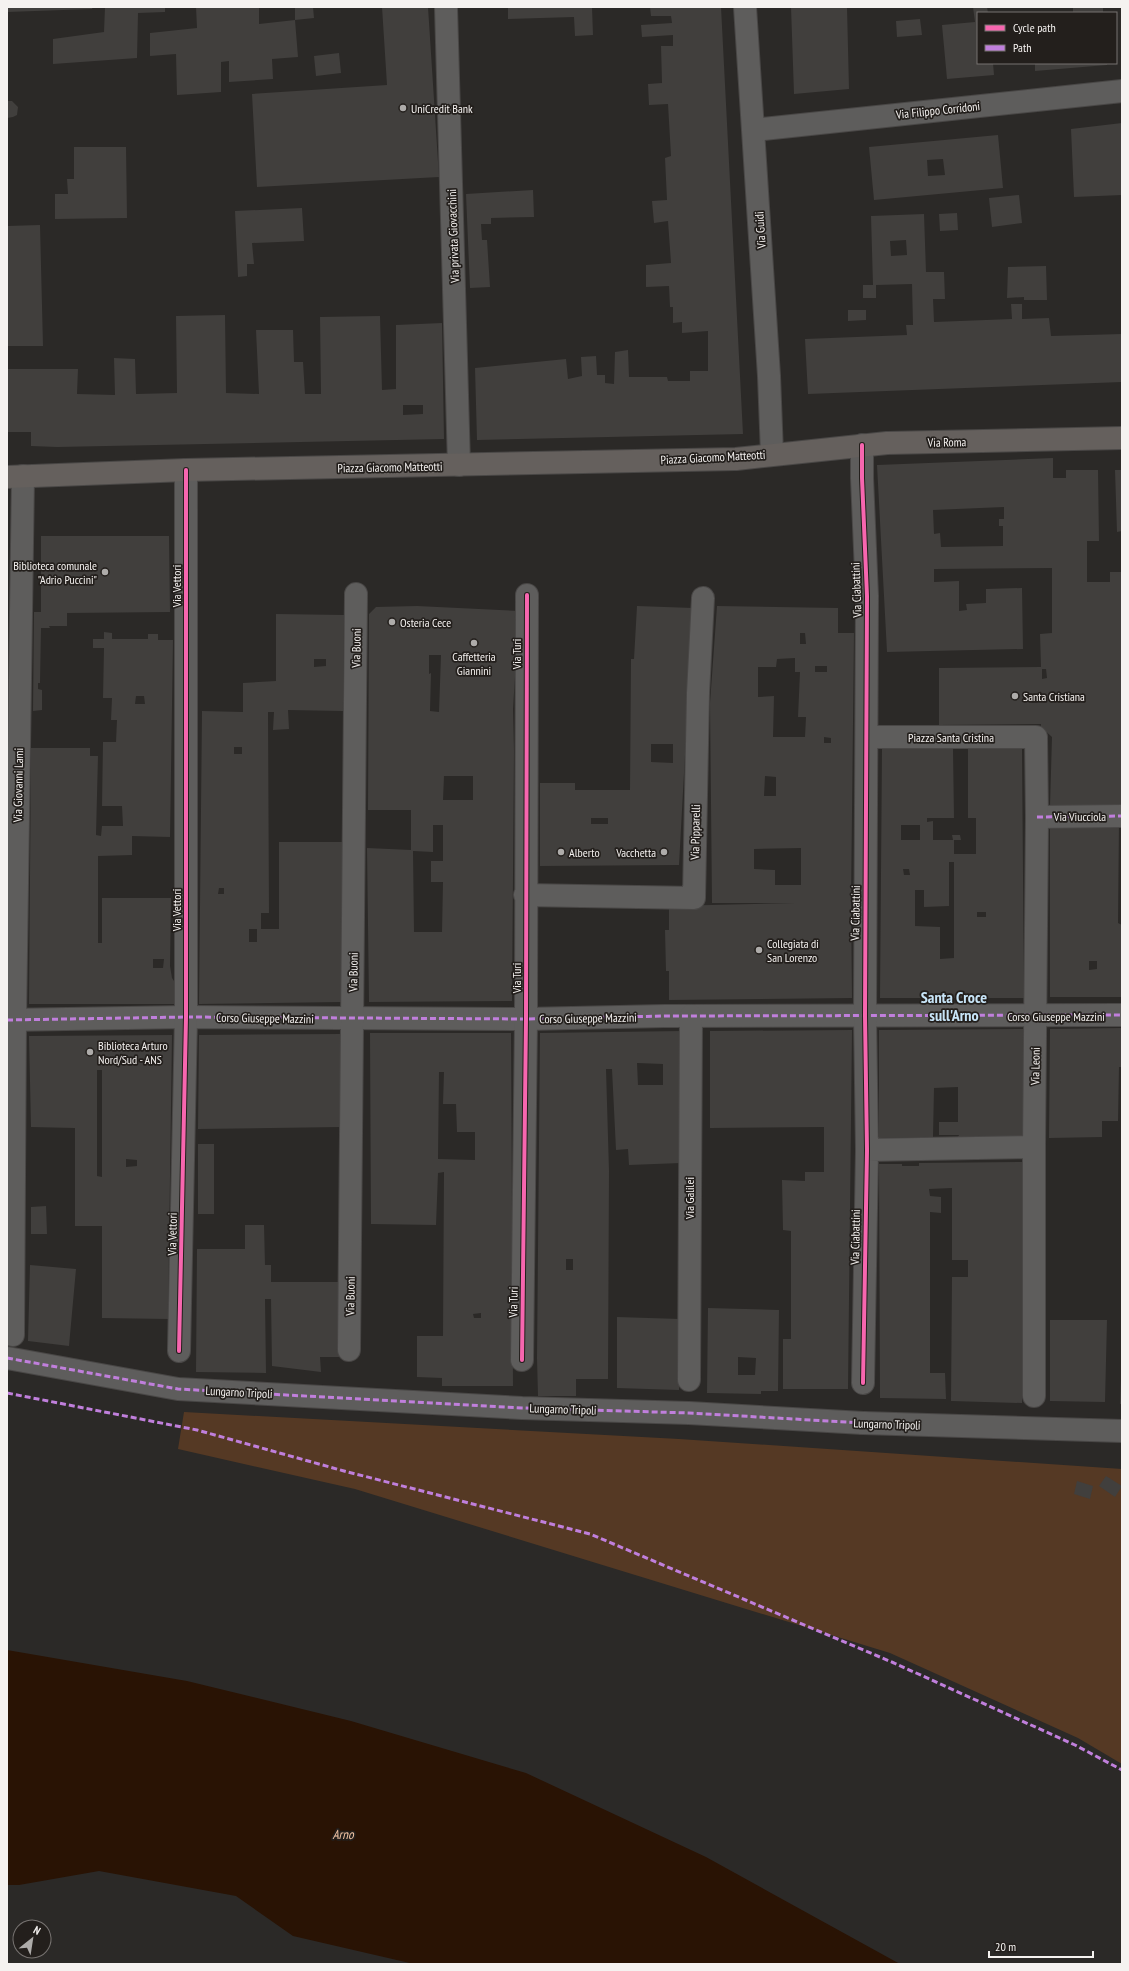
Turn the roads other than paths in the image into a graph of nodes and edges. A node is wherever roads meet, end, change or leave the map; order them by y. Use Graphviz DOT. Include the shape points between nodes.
graph roads {
  1 [pos="446,7"];
  2 [pos="745,7"];
  3 [pos="1122,91"];
  4 [pos="754,130"];
  5 [pos="1122,438"];
  6 [pos="862,445"];
  7 [pos="772,454"];
  8 [pos="460,465"];
  9 [pos="186,470"];
  10 [pos="15,476"];
  11 [pos="356,594"];
  12 [pos="527,595"];
  13 [pos="703,598"];
  14 [pos="867,737"];
  15 [pos="1036,737"];
  16 [pos="1038,816"];
  17 [pos="1122,816"];
  18 [pos="525,895"];
  19 [pos="1122,1015"];
  20 [pos="691,1016"];
  21 [pos="864,1016"];
  22 [pos="1035,1016"];
  23 [pos="186,1017"];
  24 [pos="352,1019"];
  25 [pos="526,1019"];
  26 [pos="11,1020"];
  27 [pos="1034,1147"];
  28 [pos="866,1150"];
  29 [pos="13,1335"];
  30 [pos="349,1350"];
  31 [pos="179,1351"];
  32 [pos="7,1358"];
  33 [pos="522,1360"];
  34 [pos="689,1380"];
  35 [pos="863,1382"];
  36 [pos="1034,1396"];
  37 [pos="1122,1431"];
  1 -- 8 [label="street, Via privata Giovacchini"];
  2 -- 4 [label="street, Via Guidi"];
  3 -- 4 [label="street, Via Filippo Corridoni"];
  4 -- 7 [label="street, Via Guidi"];
  5 -- 6 [label="main road, Via Roma"];
  6 -- 7 [label="main road, Via Roma"];
  6 -- 14 [label="street, Via Ciabattini" via="868,596"];
  7 -- 8 [label="main road, Piazza Giacomo Matteotti" via="736,459"];
  8 -- 9 [label="main road, Piazza Giacomo Matteotti"];
  9 -- 10 [label="main road, Piazza Giacomo Matteotti"];
  9 -- 23 [label="street, Via Vettori"];
  10 -- 26 [label="street, Via Giovanni Lami"];
  11 -- 24 [label="street, Via Buoni"];
  12 -- 18 [label="street, Via Turi"];
  13 -- 18 [label="street, Via Pipparelli" via="698,693 694,898"];
  14 -- 15 [label="street, Piazza Santa Cristina"];
  14 -- 21 [label="street, Via Ciabattini"];
  15 -- 16 [label="street, Via Leoni"];
  16 -- 17 [label="street, Via Viucciola"];
  16 -- 22 [label="street, Via Leoni"];
  18 -- 25 [label="street, Via Turi"];
  19 -- 22 [label="street, Corso Giuseppe Mazzini"];
  20 -- 21 [label="street, Corso Giuseppe Mazzini"];
  20 -- 25 [label="street, Corso Giuseppe Mazzini"];
  20 -- 34 [label="street, Via Galilei"];
  21 -- 22 [label="street, Corso Giuseppe Mazzini"];
  21 -- 28 [label="street, Via Ciabattini"];
  22 -- 27 [label="street, Via Leoni"];
  23 -- 24 [label="street, Corso Giuseppe Mazzini"];
  23 -- 26 [label="street, Corso Giuseppe Mazzini"];
  23 -- 31 [label="street, Via Vettori"];
  24 -- 25 [label="street, Corso Giuseppe Mazzini"];
  24 -- 30 [label="street, Via Buoni"];
  25 -- 33 [label="street, Via Turi"];
  26 -- 29 [label="street, Via Giovanni Lami"];
  27 -- 28 [label="street"];
  27 -- 36 [label="street, Via Leoni"];
  28 -- 35 [label="street, Via Ciabattini"];
  32 -- 37 [label="street, Lungarno Tripoli" via="178,1389 522,1408"];
}
